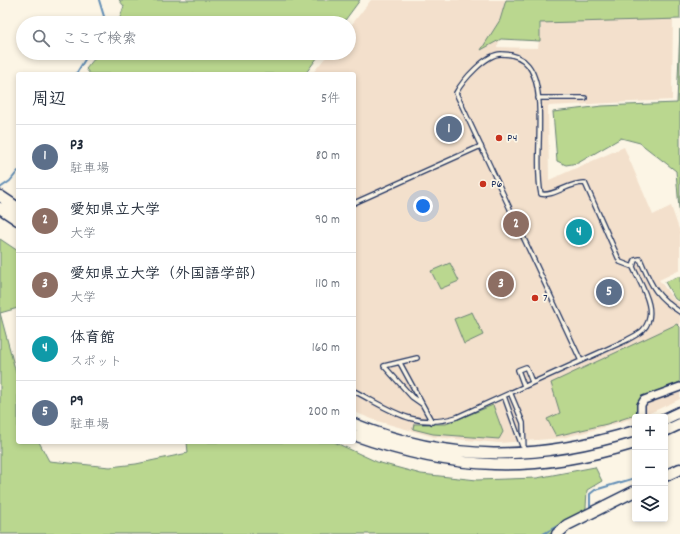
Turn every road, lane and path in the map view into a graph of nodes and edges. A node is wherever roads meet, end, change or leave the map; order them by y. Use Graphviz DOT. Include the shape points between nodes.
graph roads {
  1 [pos="538,98"];
  2 [pos="585,98"];
  3 [pos="481,146"];
  4 [pos="1,200"];
  5 [pos="356,202"];
  6 [pos="16,207"];
  7 [pos="16,218"];
  8 [pos="632,266"];
  9 [pos="680,312"];
  10 [pos="418,358"];
  11 [pos="581,361"];
  12 [pos="400,362"];
  13 [pos="532,382"];
  14 [pos="524,386"];
  15 [pos="680,386"];
  16 [pos="356,392"];
  17 [pos="510,392"];
  18 [pos="504,396"];
  19 [pos="422,404"];
  20 [pos="680,412"];
  21 [pos="641,413"];
  22 [pos="668,418"];
  23 [pos="432,422"];
  24 [pos="680,424"];
  25 [pos="356,425"];
  26 [pos="668,430"];
  27 [pos="632,432"];
  28 [pos="356,437"];
  29 [pos="632,444"];
  30 [pos="524,453"];
  31 [pos="528,465"];
  32 [pos="680,469"];
  33 [pos="668,474"];
  34 [pos="632,492"];
  35 [pos="557,534"];
  1 -- 2 [label="lane"];
  1 -- 3 [label="lane" via="529,66 522,60 508,54 497,54 487,58 456,92"];
  1 -- 8 [label="lane" via="541,194 547,196 584,183 620,262"];
  3 -- 5 [label="lane"];
  3 -- 11 [label="lane"];
  4 -- 6 [label="main road"];
  4 -- 7 [label="main road"];
  8 -- 9 [label="lane" via="635,260 640,259 652,286 663,301"];
  8 -- 11 [label="lane" via="650,305 649,316 643,329 627,340"];
  10 -- 12 [label="lane"];
  11 -- 13 [label="lane"];
  12 -- 19 [label="lane"];
  12 -- 19 [label="lane" via="384,366 412,397"];
  13 -- 14 [label="lane"];
  13 -- 14 [label="lane" via="526,367 522,368 518,370"];
  14 -- 17 [label="lane"];
  15 -- 21 [label="street" via="644,400"];
  16 -- 23 [label="lane" via="406,418"];
  17 -- 18 [label="lane"];
  17 -- 30 [label="lane" via="523,423"];
  18 -- 23 [label="lane" via="457,417"];
  18 -- 30 [label="lane"];
  19 -- 23 [label="lane"];
  20 -- 22 [label="main road"];
  24 -- 26 [label="main road"];
  25 -- 30 [label="main road" via="382,436 426,447 488,454"];
  27 -- 30 [label="main road" via="574,448"];
  28 -- 31 [label="main road" via="426,456 475,464"];
  29 -- 31 [label="main road" via="601,453"];
  30 -- 31 [label="lane"];
  32 -- 33 [label="main road"];
  34 -- 35 [label="main road" via="567,525"];
}
